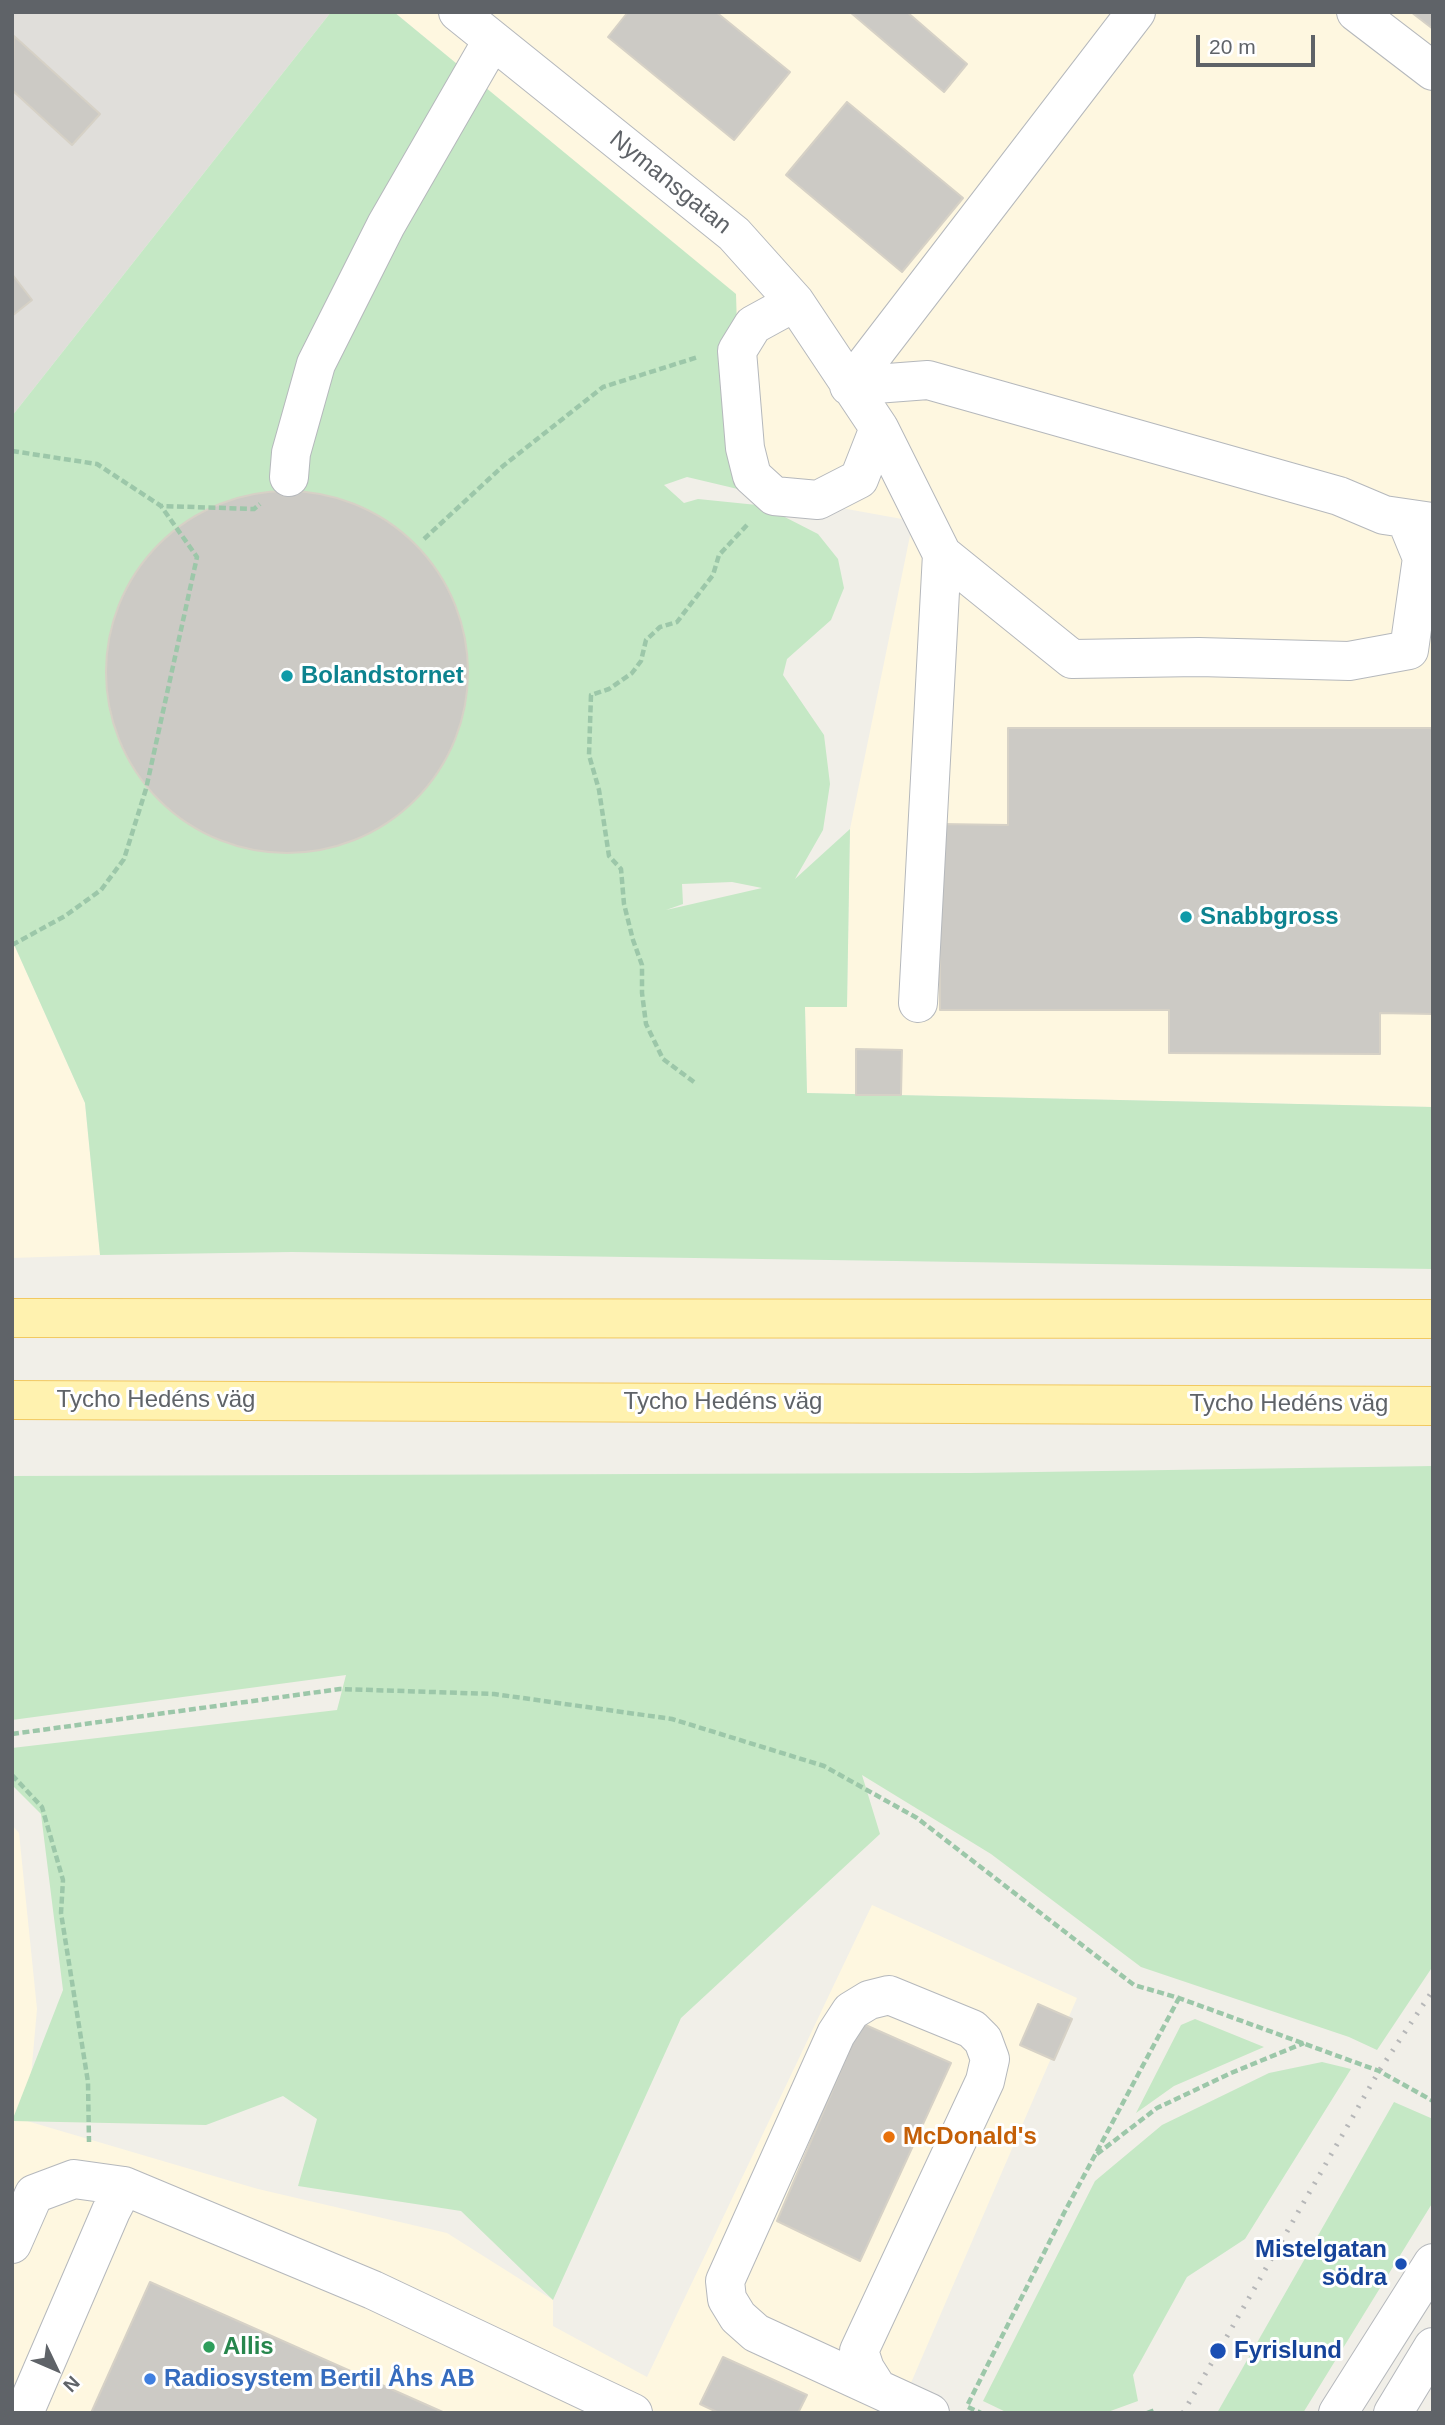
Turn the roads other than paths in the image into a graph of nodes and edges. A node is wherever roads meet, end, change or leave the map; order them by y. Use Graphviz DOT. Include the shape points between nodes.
graph roads {
  1 [pos="458,12"];
  2 [pos="1136,12"];
  3 [pos="1356,12"];
  4 [pos="492,41"];
  5 [pos="1433,71"];
  6 [pos="795,302"];
  7 [pos="849,386"];
  8 [pos="879,428"];
  9 [pos="289,477"];
  10 [pos="1419,520"];
  11 [pos="942,554"];
  12 [pos="918,1003"];
  13 [pos="12,1318"];
  14 [pos="1433,1319"];
  15 [pos="12,1400"];
  16 [pos="1433,1405"];
  17 [pos="107,2184"];
  18 [pos="12,2244"];
  19 [pos="1433,2263"];
  20 [pos="1433,2347"];
  21 [pos="877,2388"];
  22 [pos="24,2413"];
  23 [pos="633,2413"];
  24 [pos="930,2413"];
  25 [pos="1338,2413"];
  26 [pos="1393,2413"];
  1 -- 4 [label="street, Nymansgatan"];
  2 -- 7 [label="street"];
  3 -- 5 [label="street"];
  4 -- 6 [label="street, Nymansgatan" via="734,234"];
  4 -- 9 [label="street" via="386,226 316,364"];
  6 -- 7 [label="street, Nymansgatan"];
  6 -- 8 [label="street" via="753,325 737,351 745,448 752,477 774,496 818,500 859,479"];
  7 -- 8 [label="street, Nymansgatan"];
  7 -- 10 [label="street" via="928,380 1325,492 1384,515"];
  8 -- 11 [label="street, Nymansgatan"];
  10 -- 11 [label="street" via="1422,558 1409,650 1349,661 1072,660"];
  11 -- 12 [label="street"];
  13 -- 14 [label="main road"];
  15 -- 16 [label="main road, Tycho Hedéns väg"];
  17 -- 18 [label="street" via="74,2179 34,2194"];
  17 -- 22 [label="street" via="111,2211"];
  17 -- 23 [label="street" via="373,2290"];
  19 -- 25 [label="street"];
  20 -- 26 [label="street"];
  21 -- 21 [label="street" via="859,2351 985,2081 990,2059 984,2040 972,2029 889,1995 851,2011 836,2034 725,2281 727,2300 756,2333"];
  21 -- 24 [label="street"];
}
